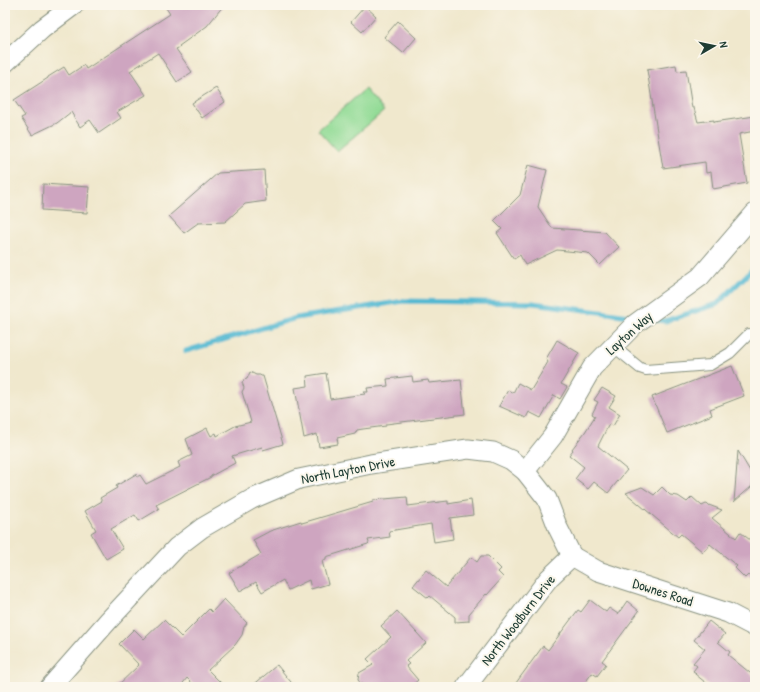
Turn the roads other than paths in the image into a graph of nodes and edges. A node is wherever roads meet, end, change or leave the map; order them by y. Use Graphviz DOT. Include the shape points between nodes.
graph roads {
  1 [pos="74,5"];
  2 [pos="5,64"];
  3 [pos="755,213"];
  4 [pos="748,334"];
  5 [pos="614,346"];
  6 [pos="525,471"];
  7 [pos="572,556"];
  8 [pos="755,627"];
  9 [pos="50,687"];
  10 [pos="466,687"];
  1 -- 2 [label="street" via="42,29"];
  3 -- 5 [label="street, Layton Way" via="700,277 635,324"];
  4 -- 5 [label="lane" via="730,353 710,365 646,370"];
  5 -- 6 [label="street, Layton Way" via="592,368 553,436"];
  6 -- 7 [label="street, North Layton Drive" via="547,499"];
  6 -- 9 [label="street, North Layton Drive" via="511,460 493,452 468,449 371,464 299,479 252,499 202,528 177,547 108,620"];
  7 -- 8 [label="street, Downes Road" via="598,571 728,613"];
  7 -- 10 [label="street, North Woodburn Drive" via="549,578"];
}
